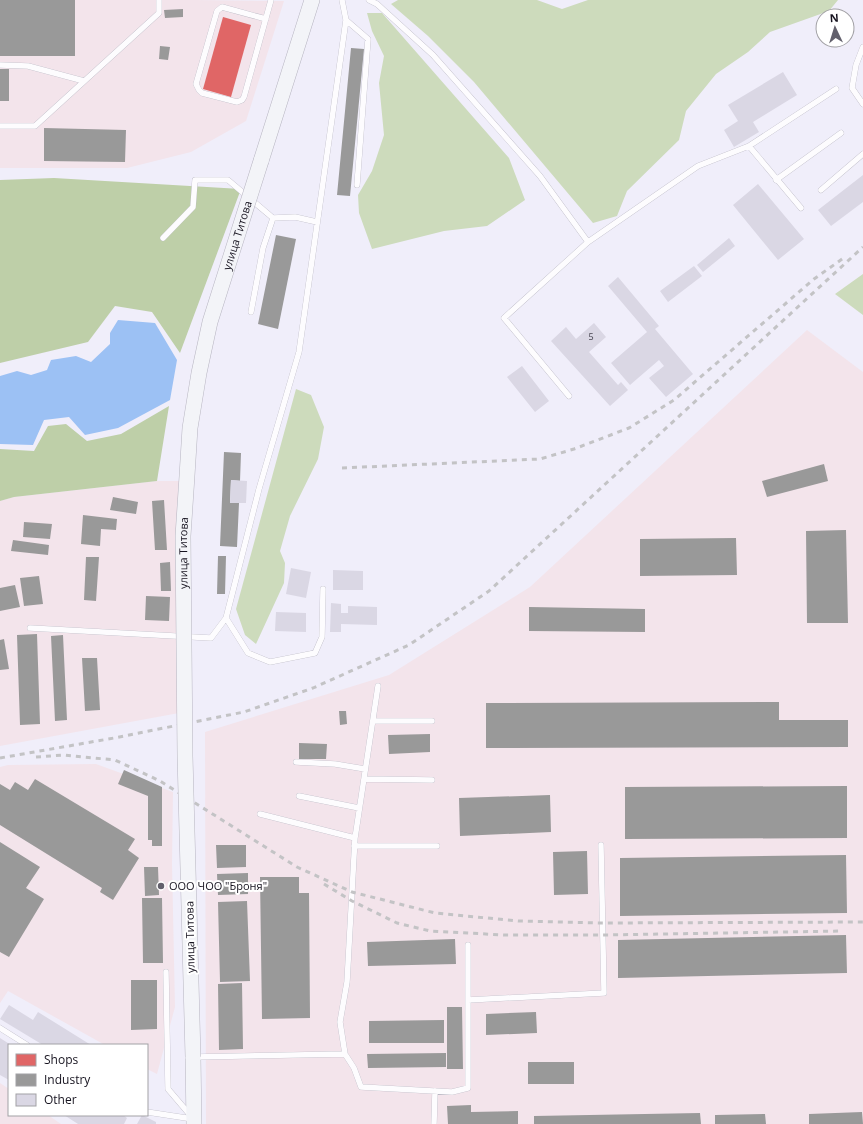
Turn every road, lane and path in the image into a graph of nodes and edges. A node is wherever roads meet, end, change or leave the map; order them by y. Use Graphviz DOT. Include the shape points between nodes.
graph roads {
  1 [pos="159,0"];
  2 [pos="271,0"];
  3 [pos="312,0"];
  4 [pos="342,0"];
  5 [pos="369,0"];
  6 [pos="266,19"];
  7 [pos="346,20"];
  8 [pos="863,47"];
  9 [pos="0,65"];
  10 [pos="84,81"];
  11 [pos="836,89"];
  12 [pos="863,104"];
  13 [pos="0,126"];
  14 [pos="841,133"];
  15 [pos="749,146"];
  16 [pos="863,154"];
  17 [pos="776,180"];
  18 [pos="357,185"];
  19 [pos="821,190"];
  20 [pos="801,208"];
  21 [pos="273,218"];
  22 [pos="317,222"];
  23 [pos="164,238"];
  24 [pos="588,242"];
  25 [pos="251,312"];
  26 [pos="569,396"];
  27 [pos="322,589"];
  28 [pos="226,618"];
  29 [pos="30,628"];
  30 [pos="378,686"];
  31 [pos="373,721"];
  32 [pos="432,721"];
  33 [pos="296,762"];
  34 [pos="365,769"];
  35 [pos="364,779"];
  36 [pos="432,780"];
  37 [pos="299,796"];
  38 [pos="359,808"];
  39 [pos="260,814"];
  40 [pos="355,838"];
  41 [pos="601,845"];
  42 [pos="354,846"];
  43 [pos="437,846"];
  44 [pos="468,945"];
  45 [pos="166,972"];
  46 [pos="468,1000"];
  47 [pos="0,1028"];
  48 [pos="25,1044"];
  49 [pos="345,1054"];
  50 [pos="193,1057"];
  51 [pos="435,1091"];
  52 [pos="148,1112"];
  53 [pos="194,1122"];
  54 [pos="434,1124"];
  1 -- 10 [label="lane" via="160,13"];
  2 -- 6 [label="lane"];
  3 -- 50 [label="main road, улица Титова, bridge" via="210,322 192,420 183,536 185,748"];
  4 -- 7 [label="lane"];
  5 -- 24 [label="lane" via="377,4 433,55 540,176"];
  6 -- 6 [label="lane" via="222,8 217,11 196,84 198,90 234,101 242,100"];
  7 -- 18 [label="lane" via="368,38"];
  7 -- 22 [label="lane"];
  8 -- 12 [label="lane" via="856,65 852,88"];
  9 -- 10 [label="lane" via="28,66"];
  10 -- 13 [label="lane" via="35,126"];
  11 -- 15 [label="lane"];
  14 -- 17 [label="lane"];
  15 -- 17 [label="lane"];
  15 -- 24 [label="lane" via="698,166"];
  16 -- 19 [label="lane"];
  17 -- 20 [label="lane"];
  21 -- 22 [label="lane" via="295,217"];
  21 -- 23 [label="lane" via="228,180 195,180 194,207"];
  21 -- 25 [label="lane" via="263,248"];
  22 -- 28 [label="lane" via="298,352"];
  24 -- 26 [label="lane" via="504,318"];
  27 -- 28 [label="lane" via="322,637 315,653 270,662 248,653"];
  28 -- 29 [label="lane" via="211,638"];
  30 -- 31 [label="lane"];
  31 -- 32 [label="lane"];
  31 -- 34 [label="lane"];
  33 -- 34 [label="lane" via="336,764"];
  34 -- 35 [label="lane"];
  35 -- 36 [label="lane"];
  35 -- 38 [label="lane"];
  37 -- 38 [label="lane"];
  38 -- 40 [label="lane"];
  39 -- 40 [label="lane"];
  40 -- 42 [label="lane"];
  41 -- 46 [label="lane" via="604,993"];
  42 -- 43 [label="lane"];
  42 -- 49 [label="lane" via="347,982 340,1022"];
  44 -- 46 [label="lane"];
  45 -- 53 [label="lane" via="168,1089"];
  46 -- 51 [label="lane" via="468,1088 452,1092"];
  47 -- 48 [label="lane"];
  49 -- 50 [label="lane"];
  49 -- 51 [label="lane" via="361,1087"];
  50 -- 53 [label="main road, улица Титова"];
  51 -- 54 [label="lane"];
  52 -- 53 [label="lane"];
}
